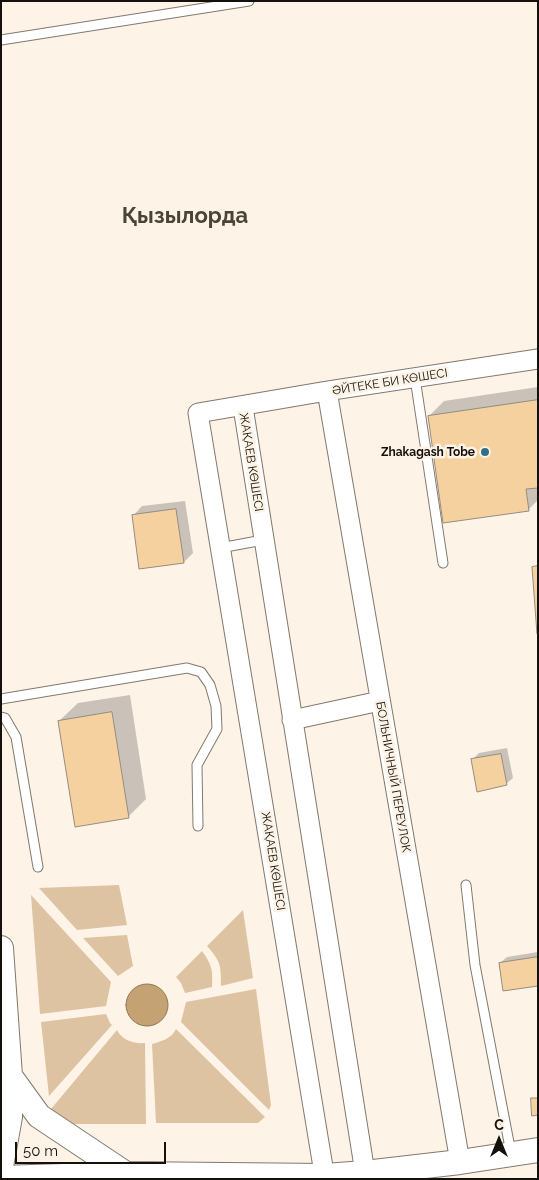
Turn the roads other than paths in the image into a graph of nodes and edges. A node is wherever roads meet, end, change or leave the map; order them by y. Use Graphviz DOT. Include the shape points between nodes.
graph roads {
  1 [pos="249,1"];
  2 [pos="227,3"];
  3 [pos="1,40"];
  4 [pos="538,360"];
  5 [pos="415,378"];
  6 [pos="326,391"];
  7 [pos="242,406"];
  8 [pos="263,540"];
  9 [pos="220,548"];
  10 [pos="443,563"];
  11 [pos="1,699"];
  12 [pos="380,701"];
  13 [pos="1,717"];
  14 [pos="292,720"];
  15 [pos="198,826"];
  16 [pos="38,867"];
  17 [pos="466,885"];
  18 [pos="1,948"];
  19 [pos="10,1076"];
  20 [pos="538,1150"];
  21 [pos="512,1154"];
  22 [pos="460,1162"];
  23 [pos="1,1166"];
  24 [pos="123,1176"];
  25 [pos="365,1176"];
  26 [pos="325,1177"];
  27 [pos="1,1178"];
  1 -- 2 [label="lane"];
  2 -- 3 [label="lane"];
  4 -- 5 [label="street, ӘЙТЕКЕ БИ КӨШЕСІ"];
  5 -- 6 [label="street, ӘЙТЕКЕ БИ КӨШЕСІ"];
  5 -- 10 [label="lane"];
  6 -- 7 [label="street, ӘЙТЕКЕ БИ КӨШЕСІ"];
  6 -- 12 [label="street, БОЛЬНИЧНЫЙ ПЕРЕУЛОК"];
  7 -- 8 [label="street, ЖАҚАЕВ КӨШЕСІ"];
  7 -- 9 [label="street, ЖАҚАЕВ КӨШЕСІ" via="198,413"];
  8 -- 9 [label="lane"];
  8 -- 14 [label="street, ЖАҚАЕВ КӨШЕСІ"];
  9 -- 26 [label="street, ЖАҚАЕВ КӨШЕСІ"];
  11 -- 15 [label="lane" via="187,668 201,672 210,685 216,706 217,729 197,765"];
  12 -- 14 [label="street"];
  12 -- 22 [label="street, БОЛЬНИЧНЫЙ ПЕРЕУЛОК"];
  13 -- 16 [label="lane" via="5,718 16,737"];
  14 -- 25 [label="street, ЖАҚАЕВ КӨШЕСІ"];
  17 -- 21 [label="lane" via="475,964"];
  18 -- 19 [label="street"];
  19 -- 23 [label="street" via="10,1117"];
  19 -- 24 [label="street" via="39,1116"];
  20 -- 21 [label="street"];
  21 -- 22 [label="street"];
  22 -- 25 [label="street"];
  24 -- 26 [label="street"];
  24 -- 27 [label="street"];
  25 -- 26 [label="street"];
}
